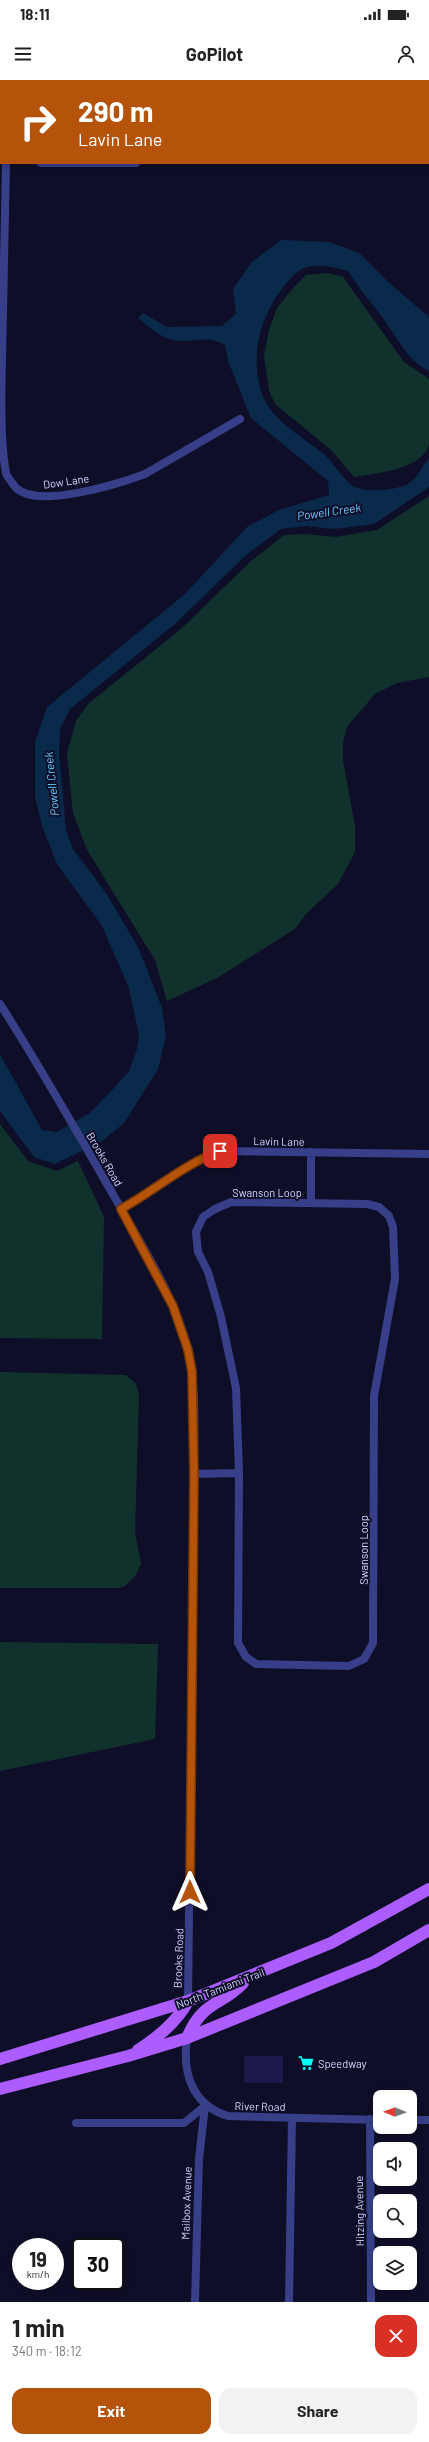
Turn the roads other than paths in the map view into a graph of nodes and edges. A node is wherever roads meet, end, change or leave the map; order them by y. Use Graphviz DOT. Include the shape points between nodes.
graph roads {
  1 [pos="6,164"];
  2 [pos="240,419"];
  3 [pos="0,1004"];
  4 [pos="311,1152"];
  5 [pos="429,1154"];
  6 [pos="311,1203"];
  7 [pos="121,1209"];
  8 [pos="239,1473"];
  9 [pos="194,1474"];
  10 [pos="429,1890"];
  11 [pos="429,1930"];
  12 [pos="249,1976"];
  13 [pos="188,2001"];
  14 [pos="187,2038"];
  15 [pos="128,2056"];
  16 [pos="0,2059"];
  17 [pos="0,2089"];
  18 [pos="204,2106"];
  19 [pos="292,2118"];
  20 [pos="370,2119"];
  21 [pos="373,2119"];
  22 [pos="417,2120"];
  23 [pos="429,2120"];
  24 [pos="76,2123"];
  25 [pos="195,2302"];
  26 [pos="289,2302"];
  27 [pos="370,2302"];
  1 -- 2 [label="street, Dow Lane" via="1,395 6,474 17,488 34,496 53,496 129,480 145,474"];
  3 -- 7 [label="street, Brooks Road"];
  4 -- 5 [label="street, Lavin Lane"];
  4 -- 6 [label="street, Swanson Loop"];
  4 -- 7 [label="street, Lavin Lane" via="220,1151 201,1158"];
  6 -- 8 [label="street, Swanson Loop" via="231,1202 202,1217 196,1232 198,1252 208,1272 229,1349 236,1388"];
  6 -- 8 [label="street, Swanson Loop" via="368,1204 379,1207 389,1216 393,1227 395,1279 374,1396 373,1643 364,1659 349,1666 268,1665 256,1664 241,1651 237,1623"];
  7 -- 9 [label="street, Brooks Road" via="173,1306 188,1350 193,1395"];
  8 -- 9 [label="street"];
  9 -- 13 [label="street, Brooks Road"];
  10 -- 12 [label="main road, North Tamiami Trail" via="360,1930"];
  11 -- 14 [label="main road" via="374,1962"];
  12 -- 13 [label="main road, North Tamiami Trail"];
  12 -- 14 [label="main road" via="237,1990 203,2011 193,2023"];
  13 -- 15 [label="main road" via="183,2012 170,2025"];
  13 -- 16 [label="main road, North Tamiami Trail"];
  14 -- 15 [label="main road"];
  14 -- 18 [label="street" via="185,2063 188,2076"];
  15 -- 17 [label="main road"];
  18 -- 19 [label="street, River Road" via="228,2116"];
  18 -- 24 [label="street" via="184,2123"];
  18 -- 25 [label="street, Mailbox Avenue" via="199,2159"];
  19 -- 20 [label="street, River Road"];
  19 -- 26 [label="street"];
  20 -- 21 [label="street, River Road"];
  20 -- 27 [label="street, Hitzing Avenue"];
  22 -- 23 [label="street"];
}
